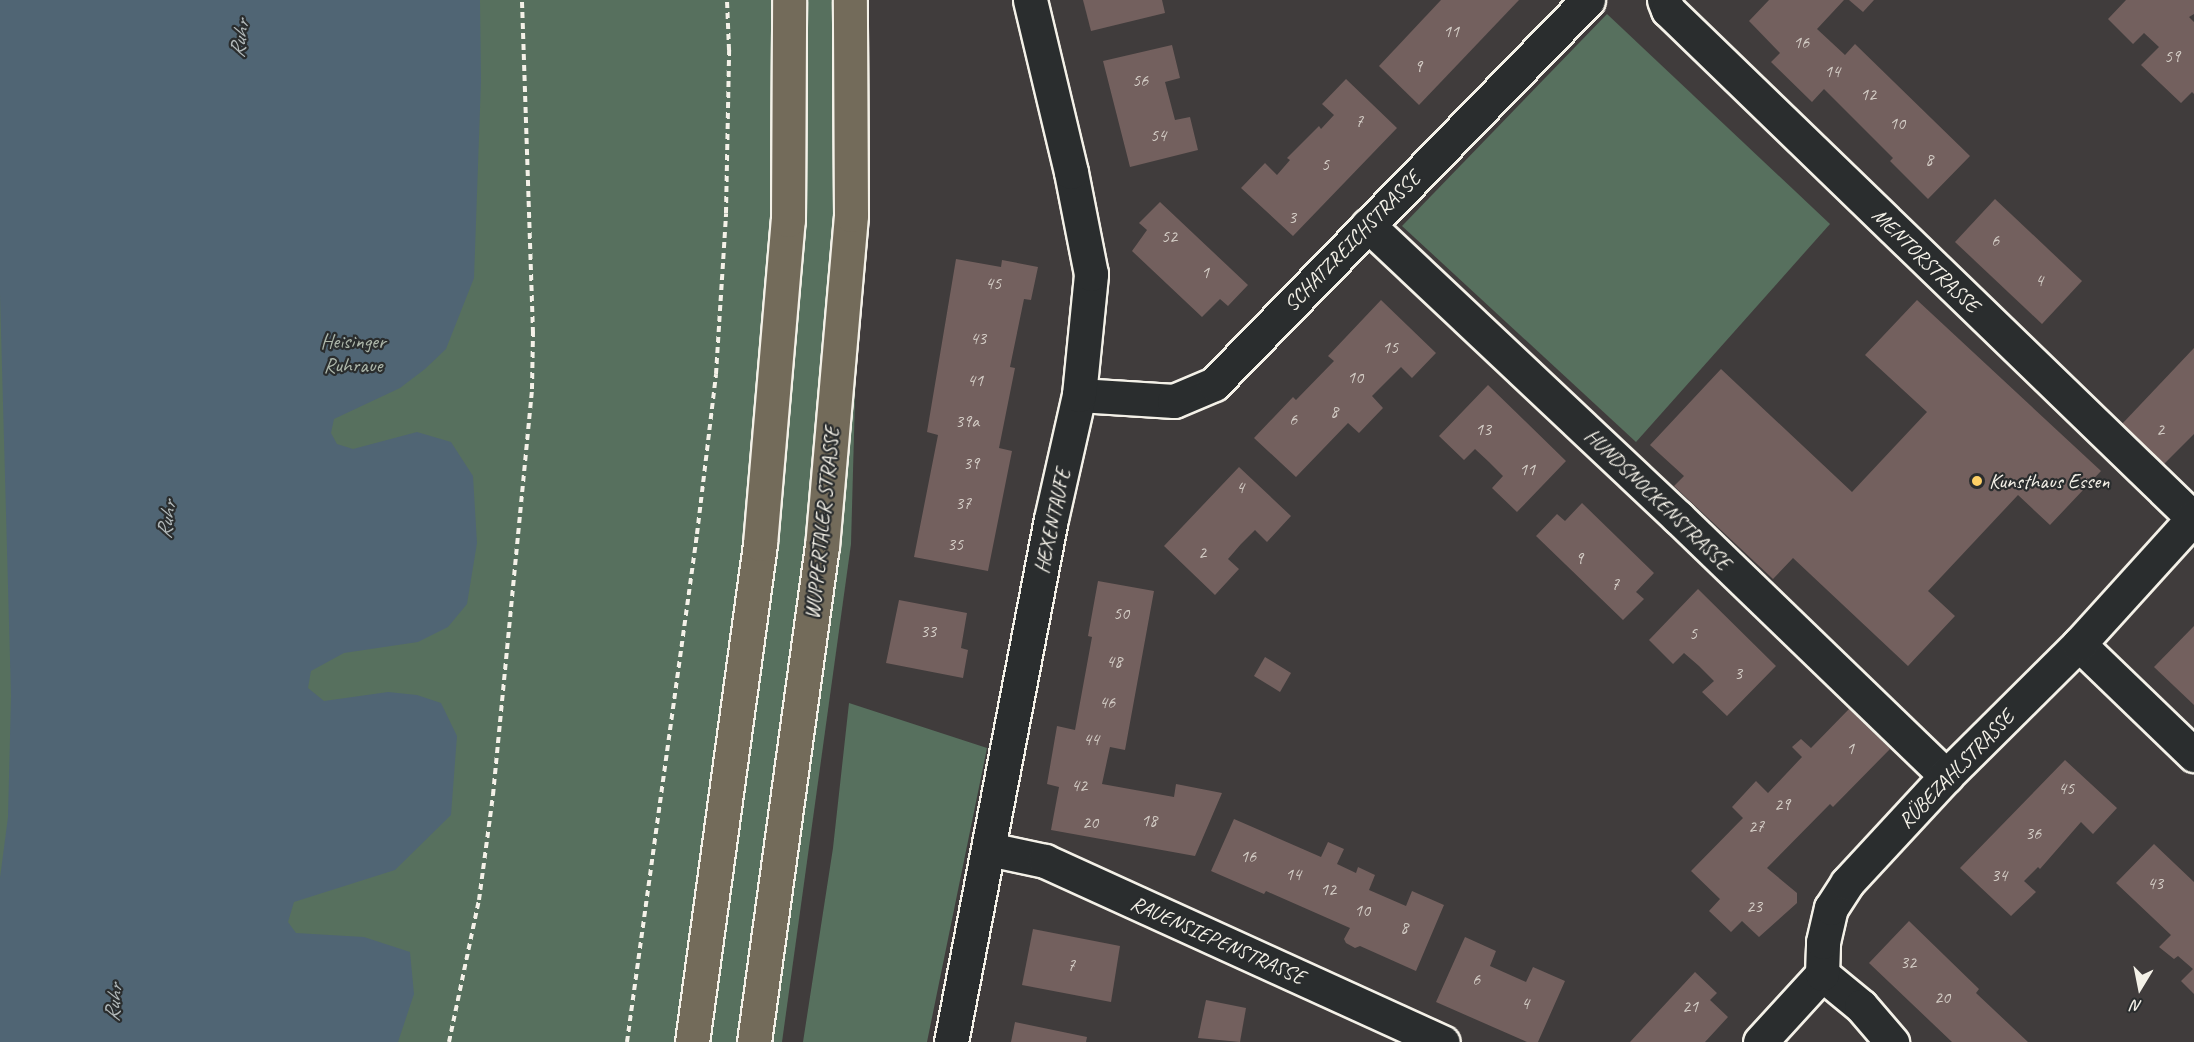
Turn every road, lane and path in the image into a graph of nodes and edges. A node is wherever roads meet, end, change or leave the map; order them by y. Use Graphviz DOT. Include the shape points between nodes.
graph roads {
  1 [pos="522,0"];
  2 [pos="727,0"];
  3 [pos="789,0"];
  4 [pos="850,0"];
  5 [pos="1029,0"];
  6 [pos="1588,0"];
  7 [pos="1664,0"];
  8 [pos="1368,225"];
  9 [pos="1079,396"];
  10 [pos="2193,517"];
  11 [pos="2079,644"];
  12 [pos="2194,755"];
  13 [pos="1946,776"];
  14 [pos="989,849"];
  15 [pos="1822,974"];
  16 [pos="449,1042"];
  17 [pos="627,1042"];
  18 [pos="692,1042"];
  19 [pos="754,1042"];
  20 [pos="951,1042"];
  21 [pos="1443,1042"];
  22 [pos="1760,1042"];
  23 [pos="1892,1042"];
  1 -- 16 [label="path" via="532,389 493,795 479,900"];
  2 -- 17 [label="path" via="726,213 716,374"];
  3 -- 18 [label="main road" via="788,220 760,544"];
  4 -- 19 [label="main road, WUPPERTALER STRASSE" via="851,215 822,547"];
  5 -- 9 [label="street, HEXENTAUFE" via="1071,172 1091,274"];
  6 -- 8 [label="street, SCHATZREICHSTRASSE"];
  7 -- 10 [label="street, MENTORSTRASSE" via="1676,19"];
  8 -- 9 [label="street, SCHATZREICHSTRASSE" via="1214,384 1174,401"];
  8 -- 13 [label="street, HUNDSNOCKENSTRASSE"];
  9 -- 14 [label="street, HEXENTAUFE" via="1051,519"];
  10 -- 11 [label="street, RÜBEZAHLSTRASSE"];
  11 -- 12 [label="street"];
  11 -- 13 [label="street, RÜBEZAHLSTRASSE"];
  13 -- 15 [label="street, RÜBEZAHLSTRASSE" via="1847,883 1831,908 1823,942"];
  14 -- 20 [label="street, HEXENTAUFE"];
  14 -- 21 [label="street, RAUENSIEPENSTRASSE" via="1045,861"];
  15 -- 22 [label="street"];
  15 -- 23 [label="street" via="1861,1006"];
}
